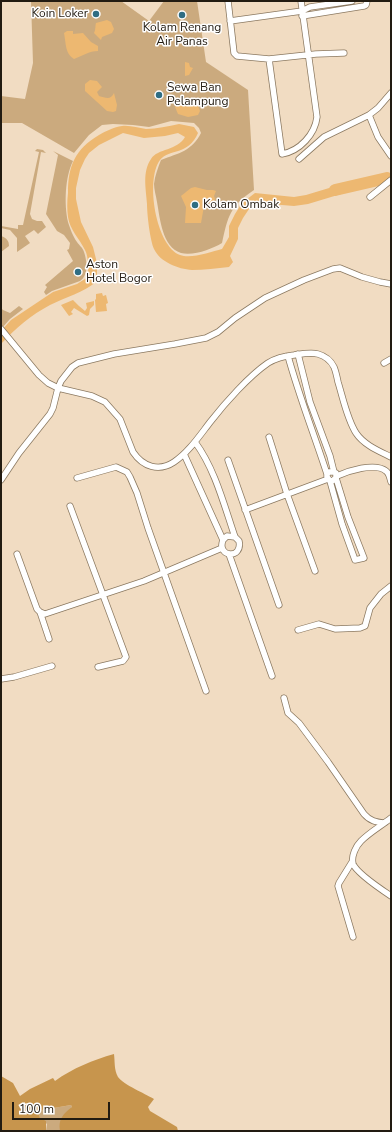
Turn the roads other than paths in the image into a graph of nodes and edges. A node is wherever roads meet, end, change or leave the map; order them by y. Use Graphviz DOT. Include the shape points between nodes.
graph roads {
  1 [pos="228,1"];
  2 [pos="301,1"];
  3 [pos="352,1"];
  4 [pos="367,1"];
  5 [pos="302,14"];
  6 [pos="230,21"];
  7 [pos="344,53"];
  8 [pos="308,54"];
  9 [pos="269,59"];
  10 [pos="391,93"];
  11 [pos="369,115"];
  12 [pos="391,156"];
  13 [pos="299,159"];
  14 [pos="391,180"];
  15 [pos="370,197"];
  16 [pos="391,284"];
  17 [pos="1,329"];
  18 [pos="298,354"];
  19 [pos="288,356"];
  20 [pos="391,359"];
  21 [pos="384,363"];
  22 [pos="304,380"];
  23 [pos="295,384"];
  24 [pos="58,388"];
  25 [pos="315,416"];
  26 [pos="308,418"];
  27 [pos="269,437"];
  28 [pos="323,437"];
  29 [pos="316,441"];
  30 [pos="195,442"];
  31 [pos="184,454"];
  32 [pos="391,457"];
  33 [pos="228,460"];
  34 [pos="336,475"];
  35 [pos="77,478"];
  36 [pos="328,478"];
  37 [pos="1,480"];
  38 [pos="391,482"];
  39 [pos="287,494"];
  40 [pos="70,506"];
  41 [pos="345,507"];
  42 [pos="338,509"];
  43 [pos="245,510"];
  44 [pos="352,527"];
  45 [pos="344,530"];
  46 [pos="235,537"];
  47 [pos="223,540"];
  48 [pos="222,548"];
  49 [pos="17,554"];
  50 [pos="229,554"];
  51 [pos="315,571"];
  52 [pos="164,573"];
  53 [pos="391,586"];
  54 [pos="104,594"];
  55 [pos="279,605"];
  56 [pos="40,612"];
  57 [pos="298,630"];
  58 [pos="49,639"];
  59 [pos="52,666"];
  60 [pos="98,667"];
  61 [pos="272,676"];
  62 [pos="1,678"];
  63 [pos="206,691"];
  64 [pos="284,698"];
  65 [pos="391,818"];
  66 [pos="384,823"];
  67 [pos="352,862"];
  68 [pos="391,896"];
  69 [pos="353,936"];
  1 -- 6 [label="street"];
  2 -- 5 [label="street"];
  3 -- 5 [label="street" via="310,7"];
  4 -- 5 [label="street" via="364,6"];
  5 -- 6 [label="street"];
  5 -- 8 [label="street"];
  6 -- 9 [label="street" via="235,55"];
  7 -- 8 [label="street"];
  8 -- 9 [label="street"];
  8 -- 9 [label="street" via="316,122 308,138 292,151 282,154"];
  10 -- 11 [label="street"];
  11 -- 12 [label="street" via="378,137"];
  11 -- 13 [label="street" via="324,137"];
  14 -- 15 [label="street"];
  16 -- 24 [label="street" via="362,277 340,268 333,269 265,298 206,338 78,363 69,370"];
  17 -- 24 [label="street" via="38,375"];
  18 -- 19 [label="street"];
  18 -- 22 [label="street"];
  18 -- 32 [label="street" via="317,353 328,360 334,368 356,434 367,444"];
  19 -- 23 [label="street"];
  19 -- 30 [label="street" via="268,363 247,381 219,410"];
  20 -- 21 [label="street"];
  22 -- 23 [label="street"];
  22 -- 25 [label="street"];
  23 -- 26 [label="street"];
  24 -- 31 [label="street" via="92,396 105,402 120,419 133,452 141,462 153,467 163,467"];
  24 -- 37 [label="street" via="50,414"];
  25 -- 26 [label="street"];
  25 -- 28 [label="street"];
  26 -- 29 [label="street"];
  27 -- 39 [label="street"];
  28 -- 29 [label="street"];
  28 -- 34 [label="street"];
  29 -- 36 [label="street"];
  30 -- 31 [label="street"];
  30 -- 46 [label="street" via="212,471"];
  31 -- 47 [label="street"];
  33 -- 43 [label="street"];
  34 -- 36 [label="street" via="332,481"];
  34 -- 36 [label="street" via="331,471"];
  34 -- 38 [label="street" via="360,468 381,468 388,474"];
  34 -- 41 [label="street"];
  35 -- 52 [label="street" via="116,467 127,472 137,493"];
  36 -- 39 [label="street"];
  36 -- 42 [label="street"];
  39 -- 43 [label="street"];
  39 -- 51 [label="street"];
  40 -- 54 [label="street"];
  41 -- 42 [label="street"];
  41 -- 44 [label="street"];
  42 -- 45 [label="street"];
  43 -- 55 [label="street"];
  44 -- 45 [label="street"];
  44 -- 45 [label="street" via="364,558 355,560"];
  46 -- 47 [label="street" via="227,536"];
  46 -- 50 [label="street" via="240,548 236,553"];
  47 -- 48 [label="street"];
  48 -- 50 [label="street"];
  48 -- 52 [label="street"];
  49 -- 56 [label="street"];
  50 -- 61 [label="street"];
  52 -- 54 [label="street"];
  52 -- 63 [label="street"];
  53 -- 57 [label="street" via="370,608 365,626 335,629 318,624"];
  54 -- 56 [label="street" via="45,614"];
  54 -- 60 [label="street" via="126,657 123,661"];
  56 -- 58 [label="street"];
  59 -- 62 [label="street" via="14,677"];
  64 -- 66 [label="street" via="288,713 299,723 364,814 368,818"];
  65 -- 66 [label="street"];
  66 -- 67 [label="street" via="360,842"];
  67 -- 68 [label="street"];
  67 -- 69 [label="street" via="338,886"];
}
